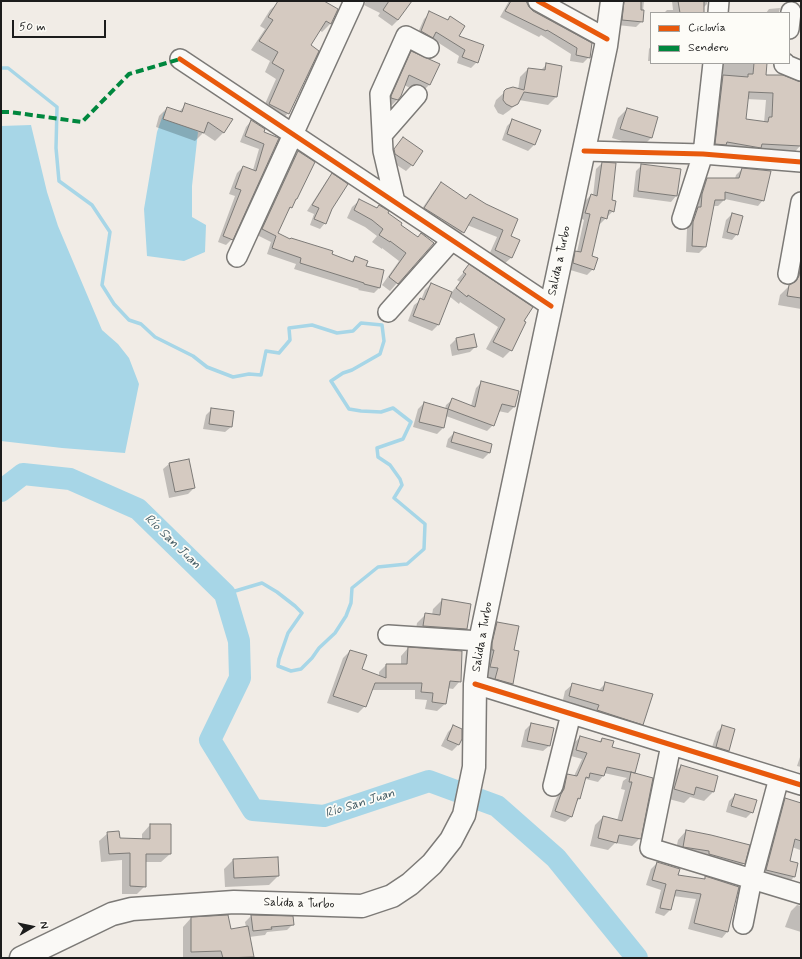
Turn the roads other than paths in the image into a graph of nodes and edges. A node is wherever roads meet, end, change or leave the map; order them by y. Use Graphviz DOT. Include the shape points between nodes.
graph roads {
  1 [pos="354,1"];
  2 [pos="538,1"];
  3 [pos="612,1"];
  4 [pos="719,1"];
  5 [pos="718,12"];
  6 [pos="607,39"];
  7 [pos="429,48"];
  8 [pos="180,59"];
  9 [pos="713,64"];
  10 [pos="784,64"];
  11 [pos="801,71"];
  12 [pos="417,95"];
  13 [pos="383,134"];
  14 [pos="293,135"];
  15 [pos="584,151"];
  16 [pos="703,154"];
  17 [pos="801,162"];
  18 [pos="395,202"];
  19 [pos="801,202"];
  20 [pos="682,220"];
  21 [pos="452,240"];
  22 [pos="237,257"];
  23 [pos="788,274"];
  24 [pos="551,306"];
  25 [pos="388,312"];
  26 [pos="388,635"];
  27 [pos="480,641"];
  28 [pos="475,684"];
  29 [pos="571,714"];
  30 [pos="671,745"];
  31 [pos="779,778"];
  32 [pos="801,785"];
  33 [pos="553,786"];
  34 [pos="752,879"];
  35 [pos="801,894"];
  36 [pos="744,924"];
  37 [pos="21,958"];
  1 -- 14 [label="street"];
  2 -- 6 [label="street"];
  3 -- 6 [label="main road, Salida a Turbo"];
  4 -- 5 [label="street"];
  6 -- 15 [label="main road, Salida a Turbo"];
  7 -- 13 [label="street" via="406,36 380,94"];
  8 -- 14 [label="street"];
  9 -- 16 [label="street"];
  10 -- 11 [label="street"];
  12 -- 13 [label="street"];
  13 -- 18 [label="street" via="382,151"];
  14 -- 18 [label="street"];
  14 -- 22 [label="street"];
  15 -- 16 [label="street"];
  15 -- 24 [label="main road, Salida a Turbo"];
  16 -- 17 [label="street"];
  16 -- 20 [label="street"];
  18 -- 21 [label="street"];
  19 -- 23 [label="street"];
  21 -- 24 [label="street"];
  21 -- 25 [label="street"];
  24 -- 27 [label="main road, Salida a Turbo"];
  26 -- 27 [label="street"];
  27 -- 28 [label="main road, Salida a Turbo"];
  28 -- 29 [label="street"];
  28 -- 37 [label="main road, Salida a Turbo" via="474,768 464,814 451,840 432,864 392,896 362,906 234,902 132,909 112,914"];
  29 -- 30 [label="street"];
  29 -- 33 [label="street"];
  30 -- 31 [label="street"];
  30 -- 34 [label="street" via="650,848"];
  31 -- 32 [label="street"];
  31 -- 34 [label="street"];
  34 -- 35 [label="street"];
  34 -- 36 [label="street"];
}
